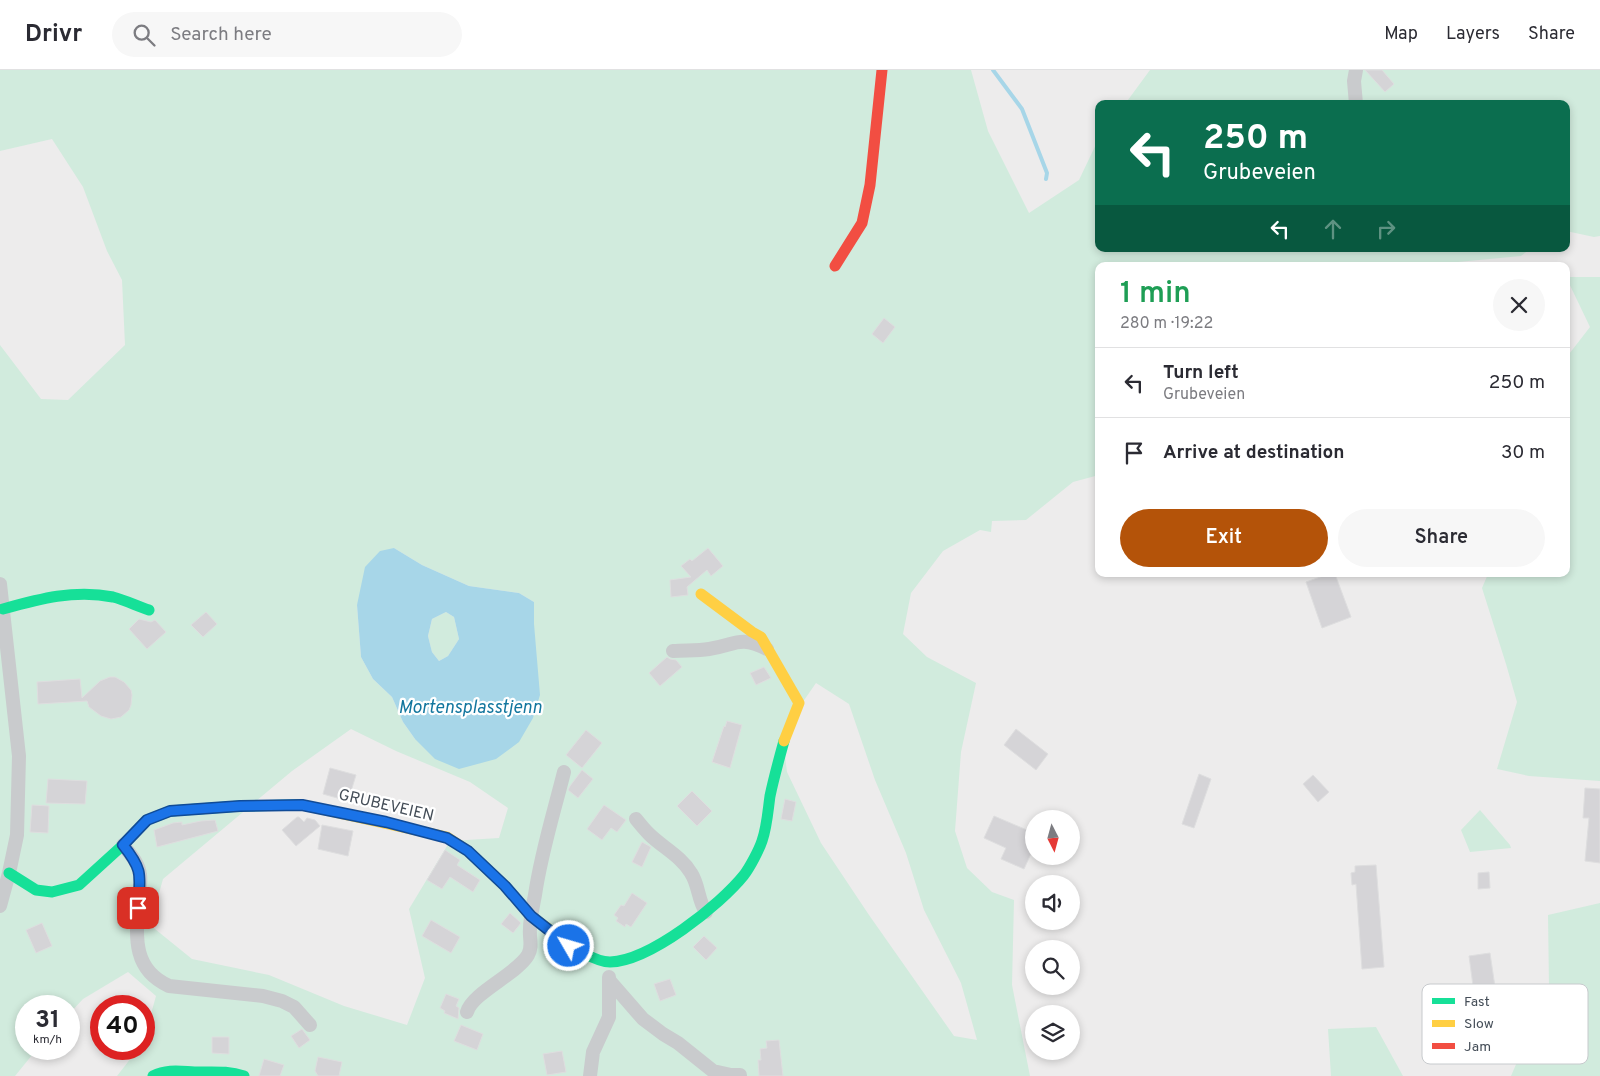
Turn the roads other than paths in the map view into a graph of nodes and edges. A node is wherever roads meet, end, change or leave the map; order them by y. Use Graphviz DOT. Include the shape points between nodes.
graph roads {
  1 [pos="882,70"];
  2 [pos="1356,70"];
  3 [pos="1356,100"];
  4 [pos="835,266"];
  5 [pos="0,584"];
  6 [pos="701,594"];
  7 [pos="3,609"];
  8 [pos="149,610"];
  9 [pos="673,651"];
  10 [pos="770,651"];
  11 [pos="564,772"];
  12 [pos="636,819"];
  13 [pos="123,845"];
  14 [pos="9,873"];
  15 [pos="0,906"];
  16 [pos="706,912"];
  17 [pos="531,916"];
  18 [pos="609,962"];
  19 [pos="609,980"];
  20 [pos="467,1012"];
  21 [pos="310,1024"];
  22 [pos="740,1075"];
  23 [pos="153,1076"];
  24 [pos="244,1076"];
  25 [pos="590,1076"];
  1 -- 4 [label="street" via="864,215"];
  2 -- 3 [label="street"];
  5 -- 7 [label="street"];
  6 -- 10 [label="street" via="761,637"];
  7 -- 8 [label="street" via="61,594 80,593 107,596"];
  7 -- 14 [label="street" via="19,756 17,836"];
  9 -- 10 [label="street" via="709,649 741,641 752,642"];
  10 -- 16 [label="street" via="799,703 786,732 773,780 762,841 746,873"];
  11 -- 17 [label="street" via="539,869"];
  12 -- 16 [label="street" via="691,872"];
  13 -- 14 [label="street, GRUBEVEIEN" via="79,884 52,892 36,890"];
  13 -- 17 [label="street, GRUBEVEIEN" via="147,820 170,811 302,805 447,838 468,851"];
  13 -- 21 [label="street" via="135,860 140,874 136,942 143,964 158,981 169,986 282,1001 294,1007"];
  14 -- 15 [label="street"];
  16 -- 18 [label="street" via="658,946 631,958"];
  17 -- 18 [label="street, GRUBEVEIEN" via="569,946"];
  17 -- 20 [label="street" via="528,956 480,995"];
  18 -- 19 [label="street"];
  19 -- 22 [label="street" via="643,1019 713,1071"];
  19 -- 25 [label="street" via="610,1017 593,1052"];
  23 -- 24 [label="street" via="176,1069 224,1071"];
}
